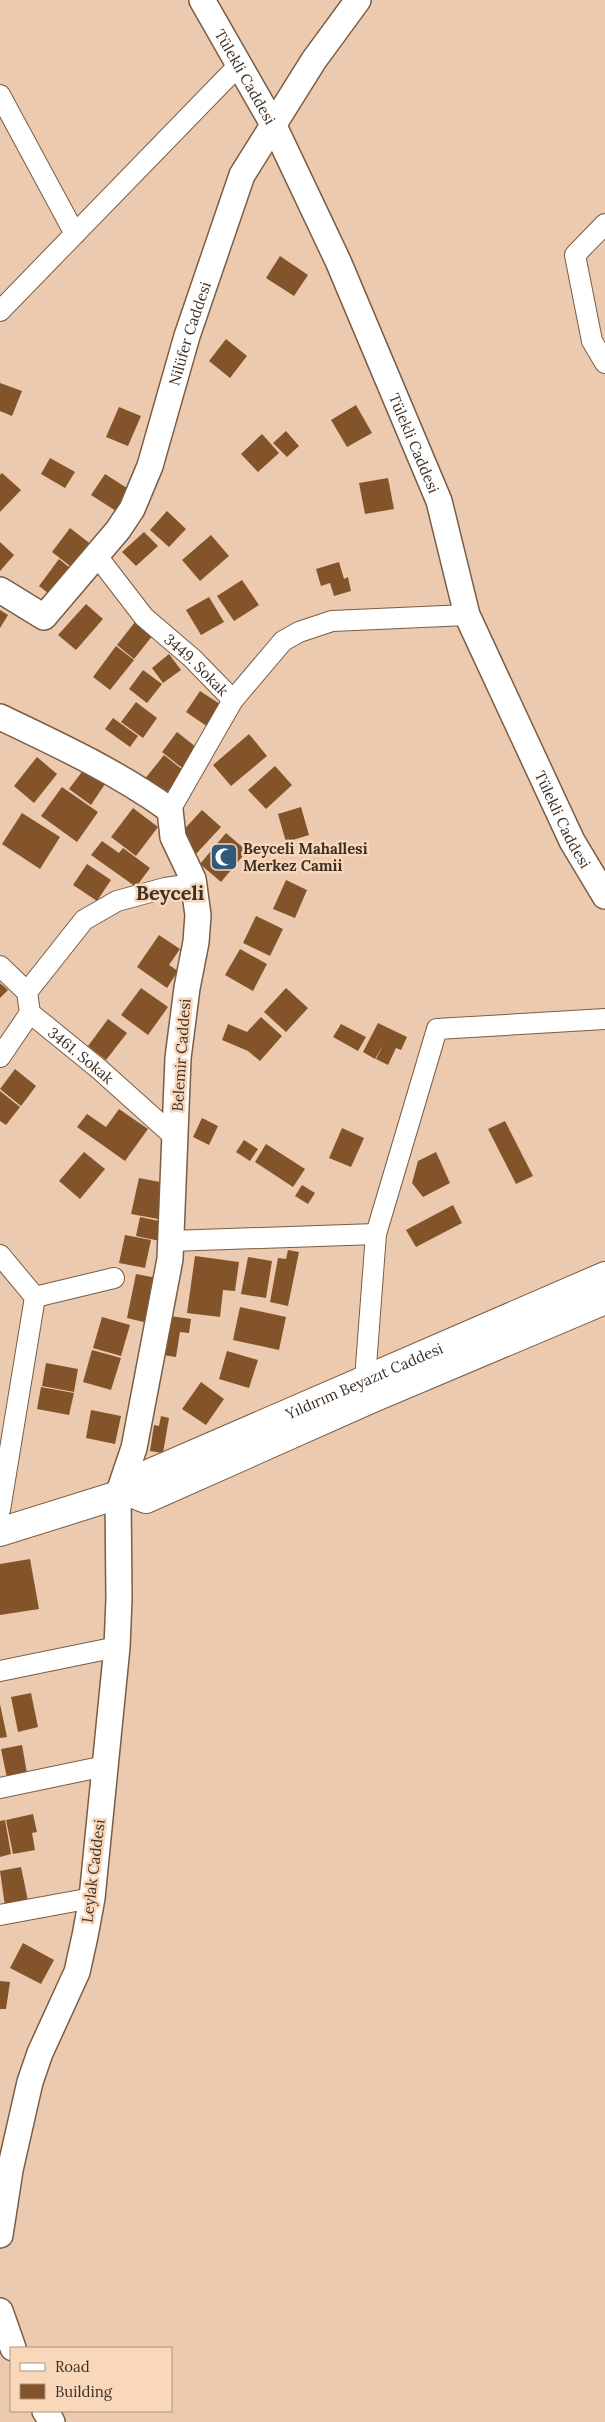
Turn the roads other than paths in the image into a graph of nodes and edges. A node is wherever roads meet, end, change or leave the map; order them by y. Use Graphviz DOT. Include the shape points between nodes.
graph roads {
  1 [pos="202,0"];
  2 [pos="358,0"];
  3 [pos="239,65"];
  4 [pos="0,95"];
  5 [pos="274,126"];
  6 [pos="605,224"];
  7 [pos="75,234"];
  8 [pos="0,312"];
  9 [pos="605,362"];
  10 [pos="97,556"];
  11 [pos="0,590"];
  12 [pos="467,614"];
  13 [pos="233,700"];
  14 [pos="0,717"];
  15 [pos="170,810"];
  16 [pos="194,884"];
  17 [pos="605,896"];
  18 [pos="0,966"];
  19 [pos="27,992"];
  20 [pos="30,1013"];
  21 [pos="605,1019"];
  22 [pos="0,1057"];
  23 [pos="176,1138"];
  24 [pos="376,1234"];
  25 [pos="171,1241"];
  26 [pos="0,1255"];
  27 [pos="605,1276"];
  28 [pos="114,1278"];
  29 [pos="35,1297"];
  30 [pos="605,1300"];
  31 [pos="365,1378"];
  32 [pos="122,1493"];
  33 [pos="0,1510"];
  34 [pos="0,1532"];
  35 [pos="116,1647"];
  36 [pos="0,1670"];
  37 [pos="105,1766"];
  38 [pos="0,1788"];
  39 [pos="92,1898"];
  40 [pos="0,1915"];
  41 [pos="0,2235"];
  42 [pos="0,2311"];
  43 [pos="13,2347"];
  1 -- 3 [label="street, Tülekli Caddesi"];
  2 -- 5 [label="street, Nilüfer Caddesi" via="314,60"];
  3 -- 5 [label="street, Tülekli Caddesi"];
  3 -- 7 [label="street"];
  4 -- 7 [label="street"];
  5 -- 10 [label="street, Nilüfer Caddesi" via="242,175 226,218 143,485 132,509"];
  5 -- 12 [label="street, Tülekli Caddesi" via="338,261 439,502"];
  6 -- 9 [label="street" via="575,255 592,341"];
  7 -- 8 [label="street"];
  10 -- 11 [label="street, Nilüfer Caddesi" via="44,617"];
  10 -- 13 [label="street, 3449. Sokak" via="144,617 192,658"];
  12 -- 13 [label="street" via="349,619 316,625 284,641"];
  12 -- 17 [label="street, Tülekli Caddesi" via="572,841"];
  13 -- 15 [label="street, 3449. Sokak"];
  14 -- 15 [label="street" via="90,760"];
  15 -- 16 [label="street, Belemir Caddesi" via="173,838"];
  16 -- 19 [label="street" via="117,901 84,920"];
  16 -- 23 [label="street, Belemir Caddesi" via="198,915 181,1033"];
  18 -- 19 [label="street"];
  19 -- 20 [label="street"];
  20 -- 22 [label="street"];
  20 -- 23 [label="street, 3461. Sokak"];
  21 -- 24 [label="street" via="437,1029"];
  23 -- 25 [label="street, Belemir Caddesi"];
  24 -- 25 [label="street"];
  24 -- 31 [label="street"];
  25 -- 32 [label="street, Belemir Caddesi" via="164,1295"];
  26 -- 29 [label="street"];
  27 -- 31 [label="main road, Yıldırım Beyazıt Caddesi"];
  28 -- 29 [label="street"];
  29 -- 33 [label="street"];
  30 -- 32 [label="main road, Yıldırım Beyazıt Caddesi" via="146,1499"];
  31 -- 32 [label="main road, Yıldırım Beyazıt Caddesi" via="141,1477"];
  32 -- 34 [label="main road, Yıldırım Beyazıt Caddesi"];
  32 -- 35 [label="street, Leylak Caddesi"];
  35 -- 36 [label="street"];
  35 -- 37 [label="street, Leylak Caddesi"];
  37 -- 38 [label="street"];
  37 -- 39 [label="street, Leylak Caddesi"];
  39 -- 40 [label="street"];
  39 -- 41 [label="street, Leylak Caddesi" via="77,1972 30,2082 10,2170"];
  42 -- 43 [label="street"];
}
